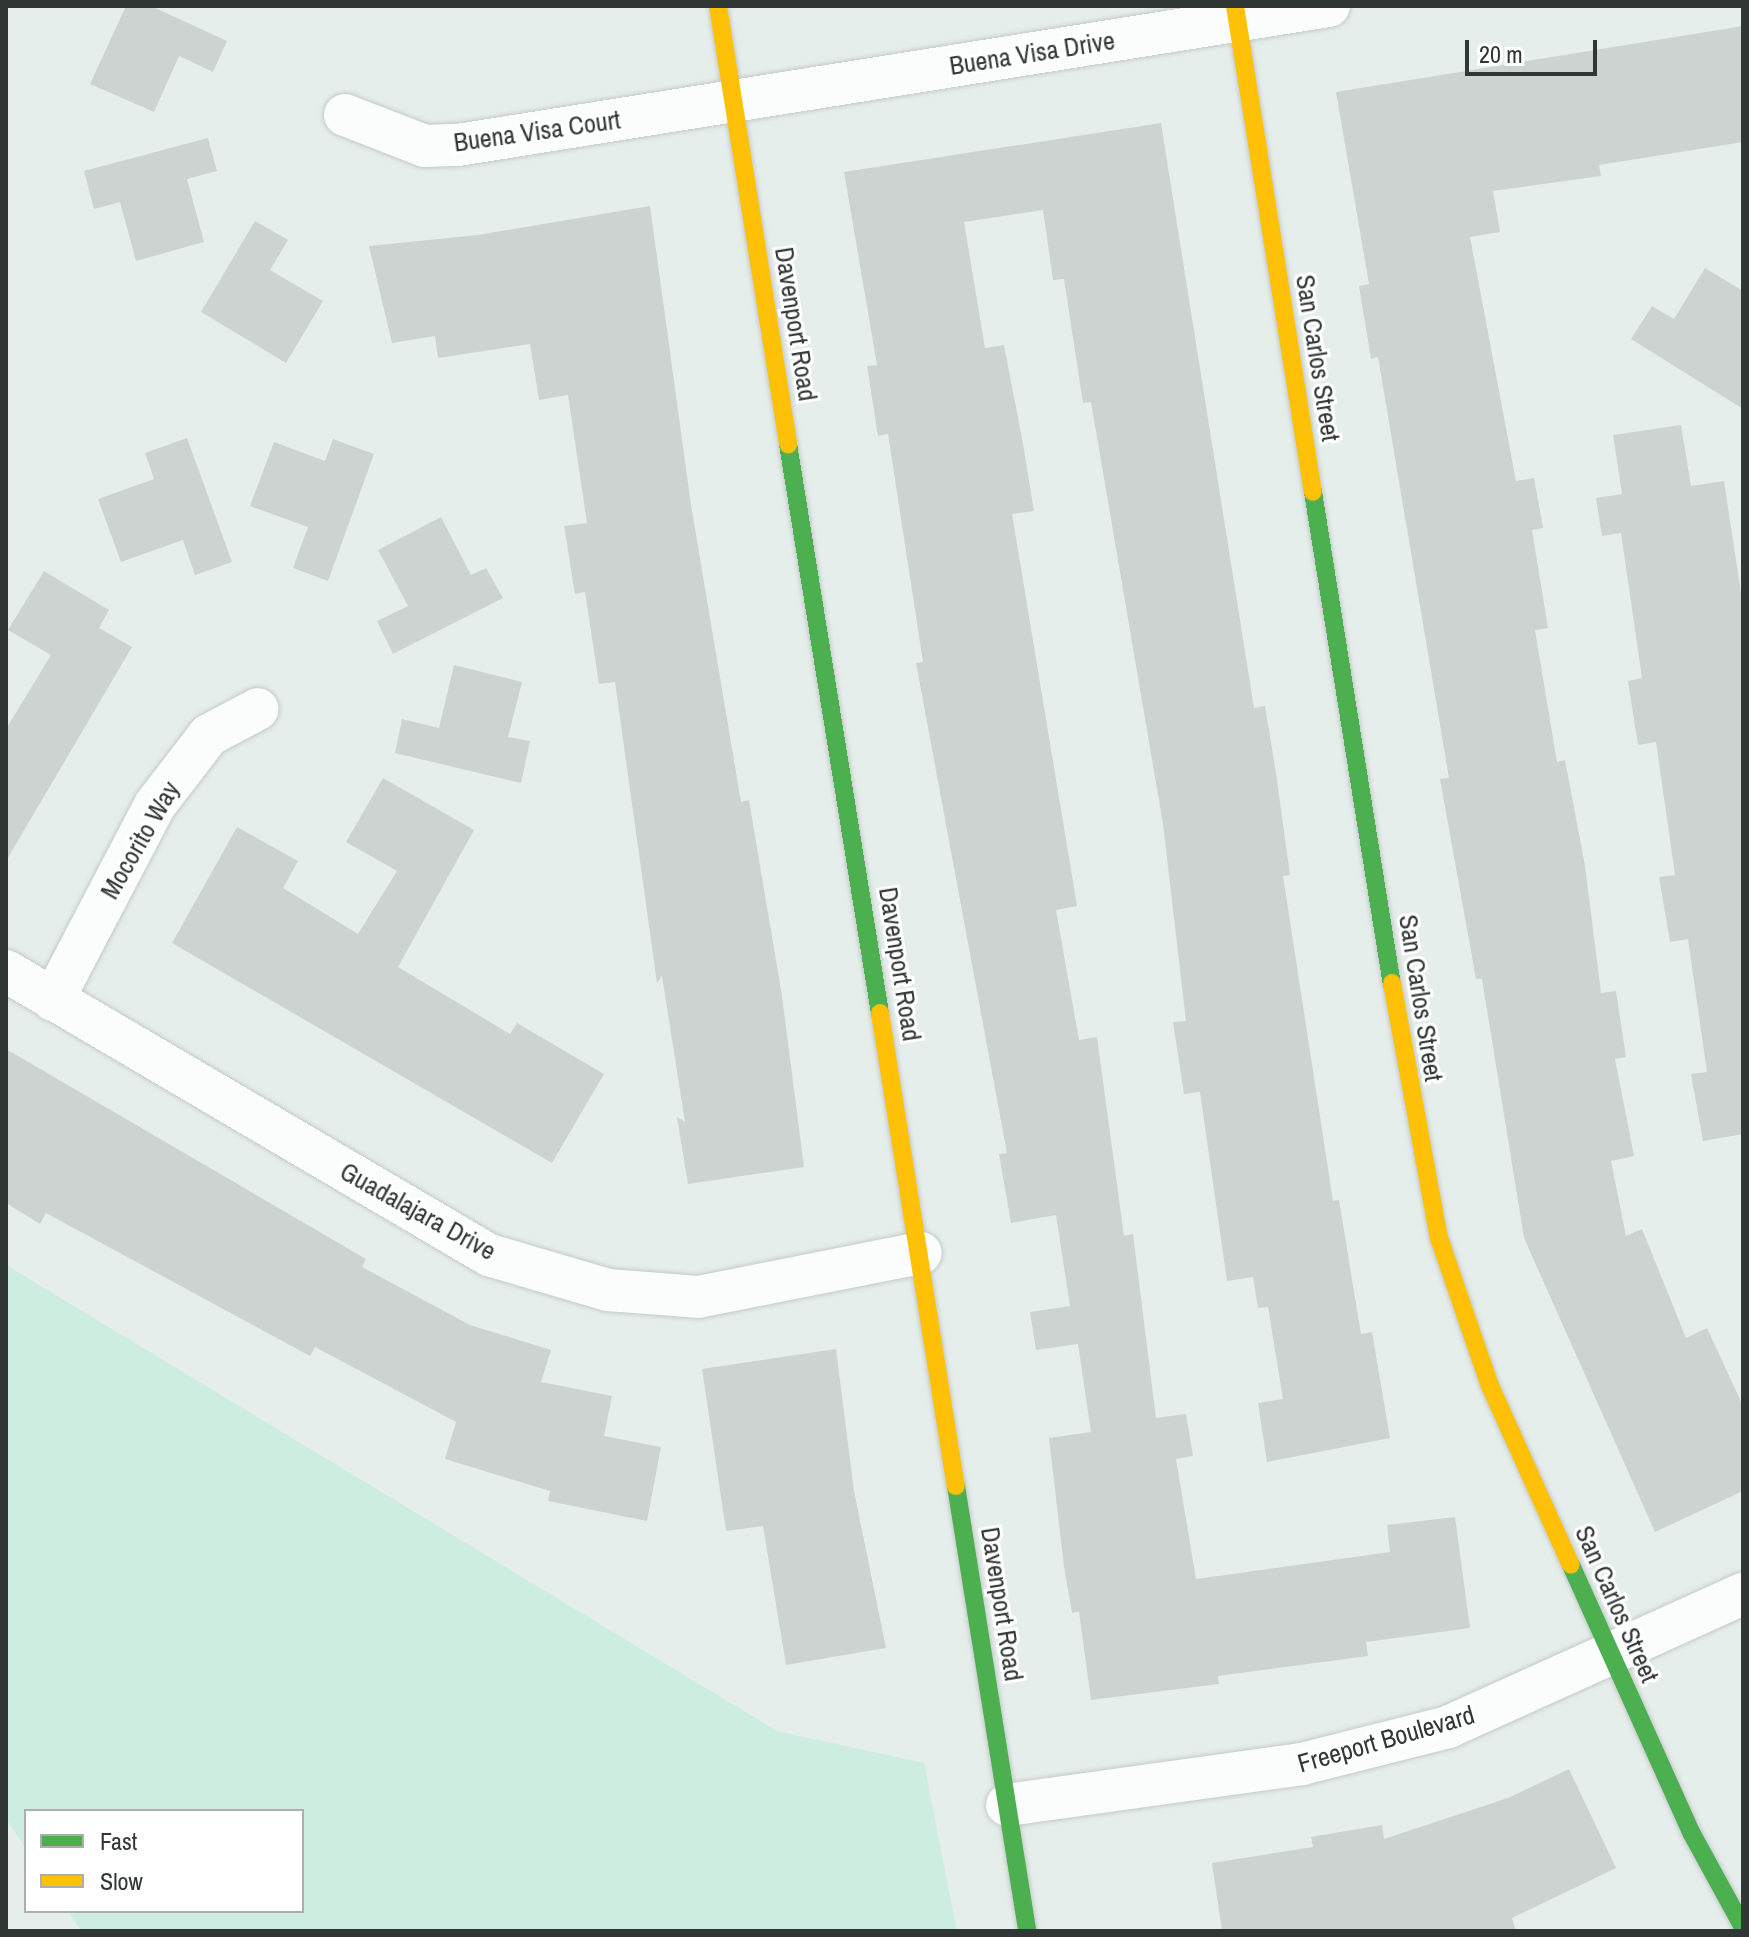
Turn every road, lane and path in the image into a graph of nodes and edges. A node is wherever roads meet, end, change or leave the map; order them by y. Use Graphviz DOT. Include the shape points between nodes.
graph roads {
  1 [pos="718,6"];
  2 [pos="1329,6"];
  3 [pos="1236,13"];
  4 [pos="734,101"];
  5 [pos="345,115"];
  6 [pos="258,709"];
  7 [pos="6,971"];
  8 [pos="53,1000"];
  9 [pos="921,1253"];
  10 [pos="1743,1594"];
  11 [pos="1611,1655"];
  12 [pos="1007,1805"];
  13 [pos="1743,1927"];
  14 [pos="1027,1931"];
  1 -- 4 [label="street, Davenport Road"];
  2 -- 3 [label="street, Buena Visa Drive"];
  3 -- 4 [label="street, Buena Visa Drive"];
  3 -- 11 [label="street, San Carlos Street" via="1426,1185 1470,1337"];
  4 -- 5 [label="street, Buena Visa Court" via="458,145 425,146"];
  4 -- 9 [label="street, Davenport Road"];
  6 -- 8 [label="street, Mocorito Way" via="209,735 155,805"];
  7 -- 8 [label="street, Guadalajara Drive"];
  8 -- 9 [label="street, Guadalajara Drive" via="489,1255 608,1290 698,1297"];
  9 -- 12 [label="street, Davenport Road"];
  10 -- 11 [label="street, Freeport Boulevard"];
  11 -- 12 [label="street, Freeport Boulevard" via="1448,1727 1394,1742 1302,1764"];
  11 -- 13 [label="street, San Carlos Street" via="1692,1834"];
  12 -- 14 [label="street, Davenport Road"];
}
